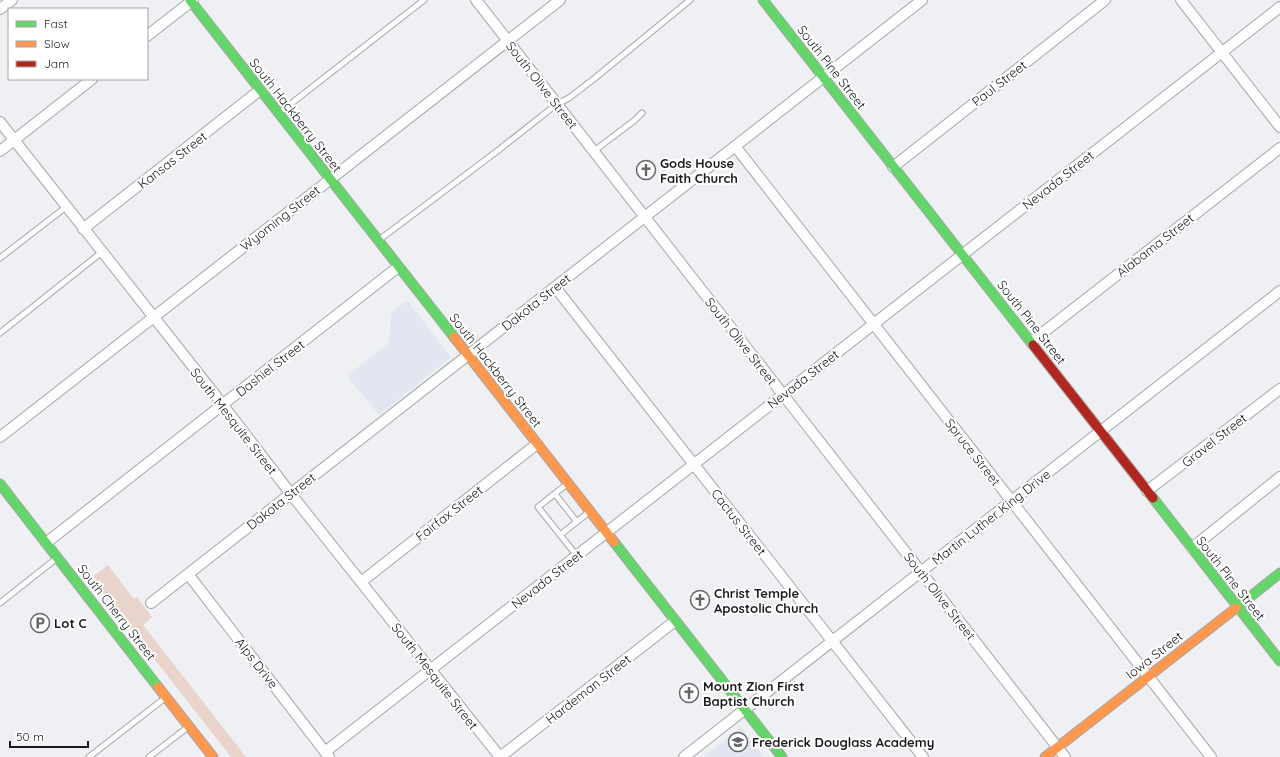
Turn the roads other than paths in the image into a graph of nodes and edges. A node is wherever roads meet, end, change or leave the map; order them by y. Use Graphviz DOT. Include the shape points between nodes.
graph roads {
  1 [pos="12,0"];
  2 [pos="424,0"];
  3 [pos="476,0"];
  4 [pos="560,0"];
  5 [pos="690,0"];
  6 [pos="763,0"];
  7 [pos="922,0"];
  8 [pos="1105,0"];
  9 [pos="1181,0"];
  10 [pos="191,1"];
  11 [pos="1280,6"];
  12 [pos="0,9"];
  13 [pos="148,35"];
  14 [pos="508,41"];
  15 [pos="1222,52"];
  16 [pos="823,77"];
  17 [pos="91,80"];
  18 [pos="260,90"];
  19 [pos="557,104"];
  20 [pos="278,113"];
  21 [pos="642,113"];
  22 [pos="0,122"];
  23 [pos="1280,127"];
  24 [pos="14,140"];
  25 [pos="735,146"];
  26 [pos="1280,148"];
  27 [pos="0,151"];
  28 [pos="594,151"];
  29 [pos="893,166"];
  30 [pos="330,179"];
  31 [pos="66,206"];
  32 [pos="645,217"];
  33 [pos="83,229"];
  34 [pos="378,241"];
  35 [pos="102,252"];
  36 [pos="962,255"];
  37 [pos="0,258"];
  38 [pos="398,267"];
  39 [pos="555,287"];
  40 [pos="1280,291"];
  41 [pos="152,317"];
  42 [pos="874,324"];
  43 [pos="0,333"];
  44 [pos="1030,342"];
  45 [pos="468,356"];
  46 [pos="1280,389"];
  47 [pos="783,395"];
  48 [pos="222,406"];
  49 [pos="1100,431"];
  50 [pos="0,437"];
  51 [pos="537,444"];
  52 [pos="694,464"];
  53 [pos="1280,477"];
  54 [pos="0,484"];
  55 [pos="568,484"];
  56 [pos="1147,491"];
  57 [pos="291,494"];
  58 [pos="555,494"];
  59 [pos="1011,501"];
  60 [pos="590,512"];
  61 [pos="577,522"];
  62 [pos="606,533"];
  63 [pos="560,535"];
  64 [pos="46,543"];
  65 [pos="1192,548"];
  66 [pos="577,556"];
  67 [pos="58,558"];
  68 [pos="921,572"];
  69 [pos="1280,573"];
  70 [pos="188,574"];
  71 [pos="361,582"];
  72 [pos="0,603"];
  73 [pos="151,603"];
  74 [pos="1238,606"];
  75 [pos="675,621"];
  76 [pos="832,641"];
  77 [pos="1280,661"];
  78 [pos="430,670"];
  79 [pos="1148,676"];
  80 [pos="166,697"];
  81 [pos="744,710"];
  82 [pos="189,726"];
  83 [pos="1058,747"];
  84 [pos="327,755"];
  85 [pos="89,757"];
  86 [pos="149,757"];
  87 [pos="213,757"];
  88 [pos="500,757"];
  89 [pos="684,757"];
  90 [pos="782,757"];
  91 [pos="923,757"];
  92 [pos="1045,757"];
  93 [pos="1065,757"];
  94 [pos="1211,757"];
  1 -- 12 [label="street"];
  2 -- 20 [label="lane"];
  3 -- 14 [label="street, South Olive Street"];
  4 -- 14 [label="street, Wyoming Street"];
  5 -- 19 [label="lane" via="595,78"];
  6 -- 16 [label="main road, South Pine Street"];
  7 -- 16 [label="street, Dakota Street"];
  8 -- 29 [label="street, Paul Street"];
  9 -- 15 [label="street"];
  10 -- 13 [label="street"];
  10 -- 18 [label="main road, South Hackberry Street"];
  11 -- 15 [label="street, Nevada Street"];
  14 -- 19 [label="street, South Olive Street"];
  14 -- 30 [label="street, Wyoming Street"];
  15 -- 23 [label="street"];
  15 -- 36 [label="street, Nevada Street"];
  16 -- 25 [label="street, Dakota Street"];
  16 -- 29 [label="main road, South Pine Street"];
  17 -- 24 [label="street"];
  18 -- 20 [label="main road, South Hackberry Street"];
  18 -- 33 [label="street, Kansas Street"];
  19 -- 28 [label="street, South Olive Street"];
  19 -- 34 [label="lane"];
  20 -- 30 [label="main road, South Hackberry Street"];
  21 -- 28 [label="lane"];
  22 -- 24 [label="street, South Mesquite Street"];
  24 -- 27 [label="street"];
  24 -- 31 [label="street, South Mesquite Street"];
  25 -- 32 [label="street, Dakota Street"];
  25 -- 42 [label="street, Spruce Street"];
  26 -- 44 [label="street, Alabama Street"];
  28 -- 32 [label="street, South Olive Street"];
  29 -- 36 [label="main road, South Pine Street"];
  30 -- 34 [label="main road, South Hackberry Street"];
  30 -- 41 [label="street, Wyoming Street"];
  31 -- 33 [label="street, South Mesquite Street"];
  31 -- 37 [label="lane"];
  32 -- 39 [label="street, Dakota Street"];
  32 -- 47 [label="street, South Olive Street"];
  33 -- 35 [label="street, South Mesquite Street"];
  34 -- 38 [label="main road, South Hackberry Street"];
  35 -- 41 [label="street, South Mesquite Street"];
  35 -- 43 [label="lane"];
  36 -- 42 [label="street, Nevada Street"];
  36 -- 44 [label="main road, South Pine Street"];
  38 -- 45 [label="main road, South Hackberry Street"];
  38 -- 48 [label="street, Dashiel Street"];
  39 -- 45 [label="street, Dakota Street"];
  39 -- 52 [label="street, Cactus Street"];
  40 -- 49 [label="street, Martin Luther King Drive"];
  41 -- 48 [label="street, South Mesquite Street"];
  41 -- 50 [label="street, Wyoming Street"];
  42 -- 47 [label="street, Nevada Street"];
  42 -- 59 [label="street, Spruce Street"];
  44 -- 49 [label="main road, South Pine Street"];
  45 -- 51 [label="main road, South Hackberry Street"];
  45 -- 57 [label="street, Dakota Street"];
  46 -- 56 [label="street, Gravel Street"];
  47 -- 52 [label="street, Nevada Street"];
  47 -- 68 [label="street, South Olive Street"];
  48 -- 57 [label="street, South Mesquite Street"];
  48 -- 64 [label="street, Dashiel Street"];
  49 -- 56 [label="main road, South Pine Street"];
  49 -- 59 [label="street, Martin Luther King Drive"];
  51 -- 55 [label="main road, South Hackberry Street"];
  51 -- 71 [label="street, Fairfax Street"];
  52 -- 62 [label="street, Nevada Street"];
  52 -- 76 [label="street, Cactus Street"];
  53 -- 65 [label="street"];
  54 -- 64 [label="main road, South Cherry Street"];
  55 -- 58 [label="lane"];
  55 -- 60 [label="main road, South Hackberry Street"];
  56 -- 65 [label="main road, South Pine Street"];
  57 -- 70 [label="street, Dakota Street"];
  57 -- 71 [label="street, South Mesquite Street"];
  58 -- 61 [label="lane"];
  58 -- 63 [label="lane" via="538,507"];
  59 -- 68 [label="street, Martin Luther King Drive"];
  59 -- 79 [label="street, Spruce Street"];
  60 -- 61 [label="lane"];
  60 -- 62 [label="main road, South Hackberry Street"];
  61 -- 63 [label="lane"];
  62 -- 66 [label="street, Nevada Street"];
  62 -- 75 [label="main road, South Hackberry Street"];
  63 -- 66 [label="lane"];
  64 -- 67 [label="main road, South Cherry Street"];
  65 -- 74 [label="main road, South Pine Street"];
  66 -- 78 [label="street, Nevada Street"];
  67 -- 72 [label="lane"];
  67 -- 80 [label="main road, South Cherry Street"];
  68 -- 76 [label="street, Martin Luther King Drive"];
  68 -- 83 [label="street, South Olive Street"];
  69 -- 74 [label="main road, Iowa Street"];
  70 -- 73 [label="street, Dakota Street"];
  70 -- 84 [label="street, Alps Drive"];
  71 -- 78 [label="street, South Mesquite Street"];
  74 -- 77 [label="main road, South Pine Street"];
  74 -- 79 [label="main road, Iowa Street"];
  75 -- 81 [label="main road, South Hackberry Street"];
  75 -- 88 [label="street, Hardeman Street"];
  76 -- 81 [label="street, Martin Luther King Drive"];
  76 -- 91 [label="street, Cactus Street"];
  78 -- 84 [label="street, Nevada Street"];
  78 -- 88 [label="street, South Mesquite Street"];
  79 -- 83 [label="main road, Iowa Street"];
  79 -- 94 [label="street, Spruce Street"];
  80 -- 82 [label="main road, South Cherry Street"];
  80 -- 85 [label="lane"];
  81 -- 89 [label="street, Martin Luther King Drive"];
  81 -- 90 [label="main road, South Hackberry Street"];
  82 -- 86 [label="lane"];
  82 -- 87 [label="main road, South Cherry Street"];
  83 -- 92 [label="main road, Iowa Street"];
  83 -- 93 [label="street, South Olive Street"];
}
